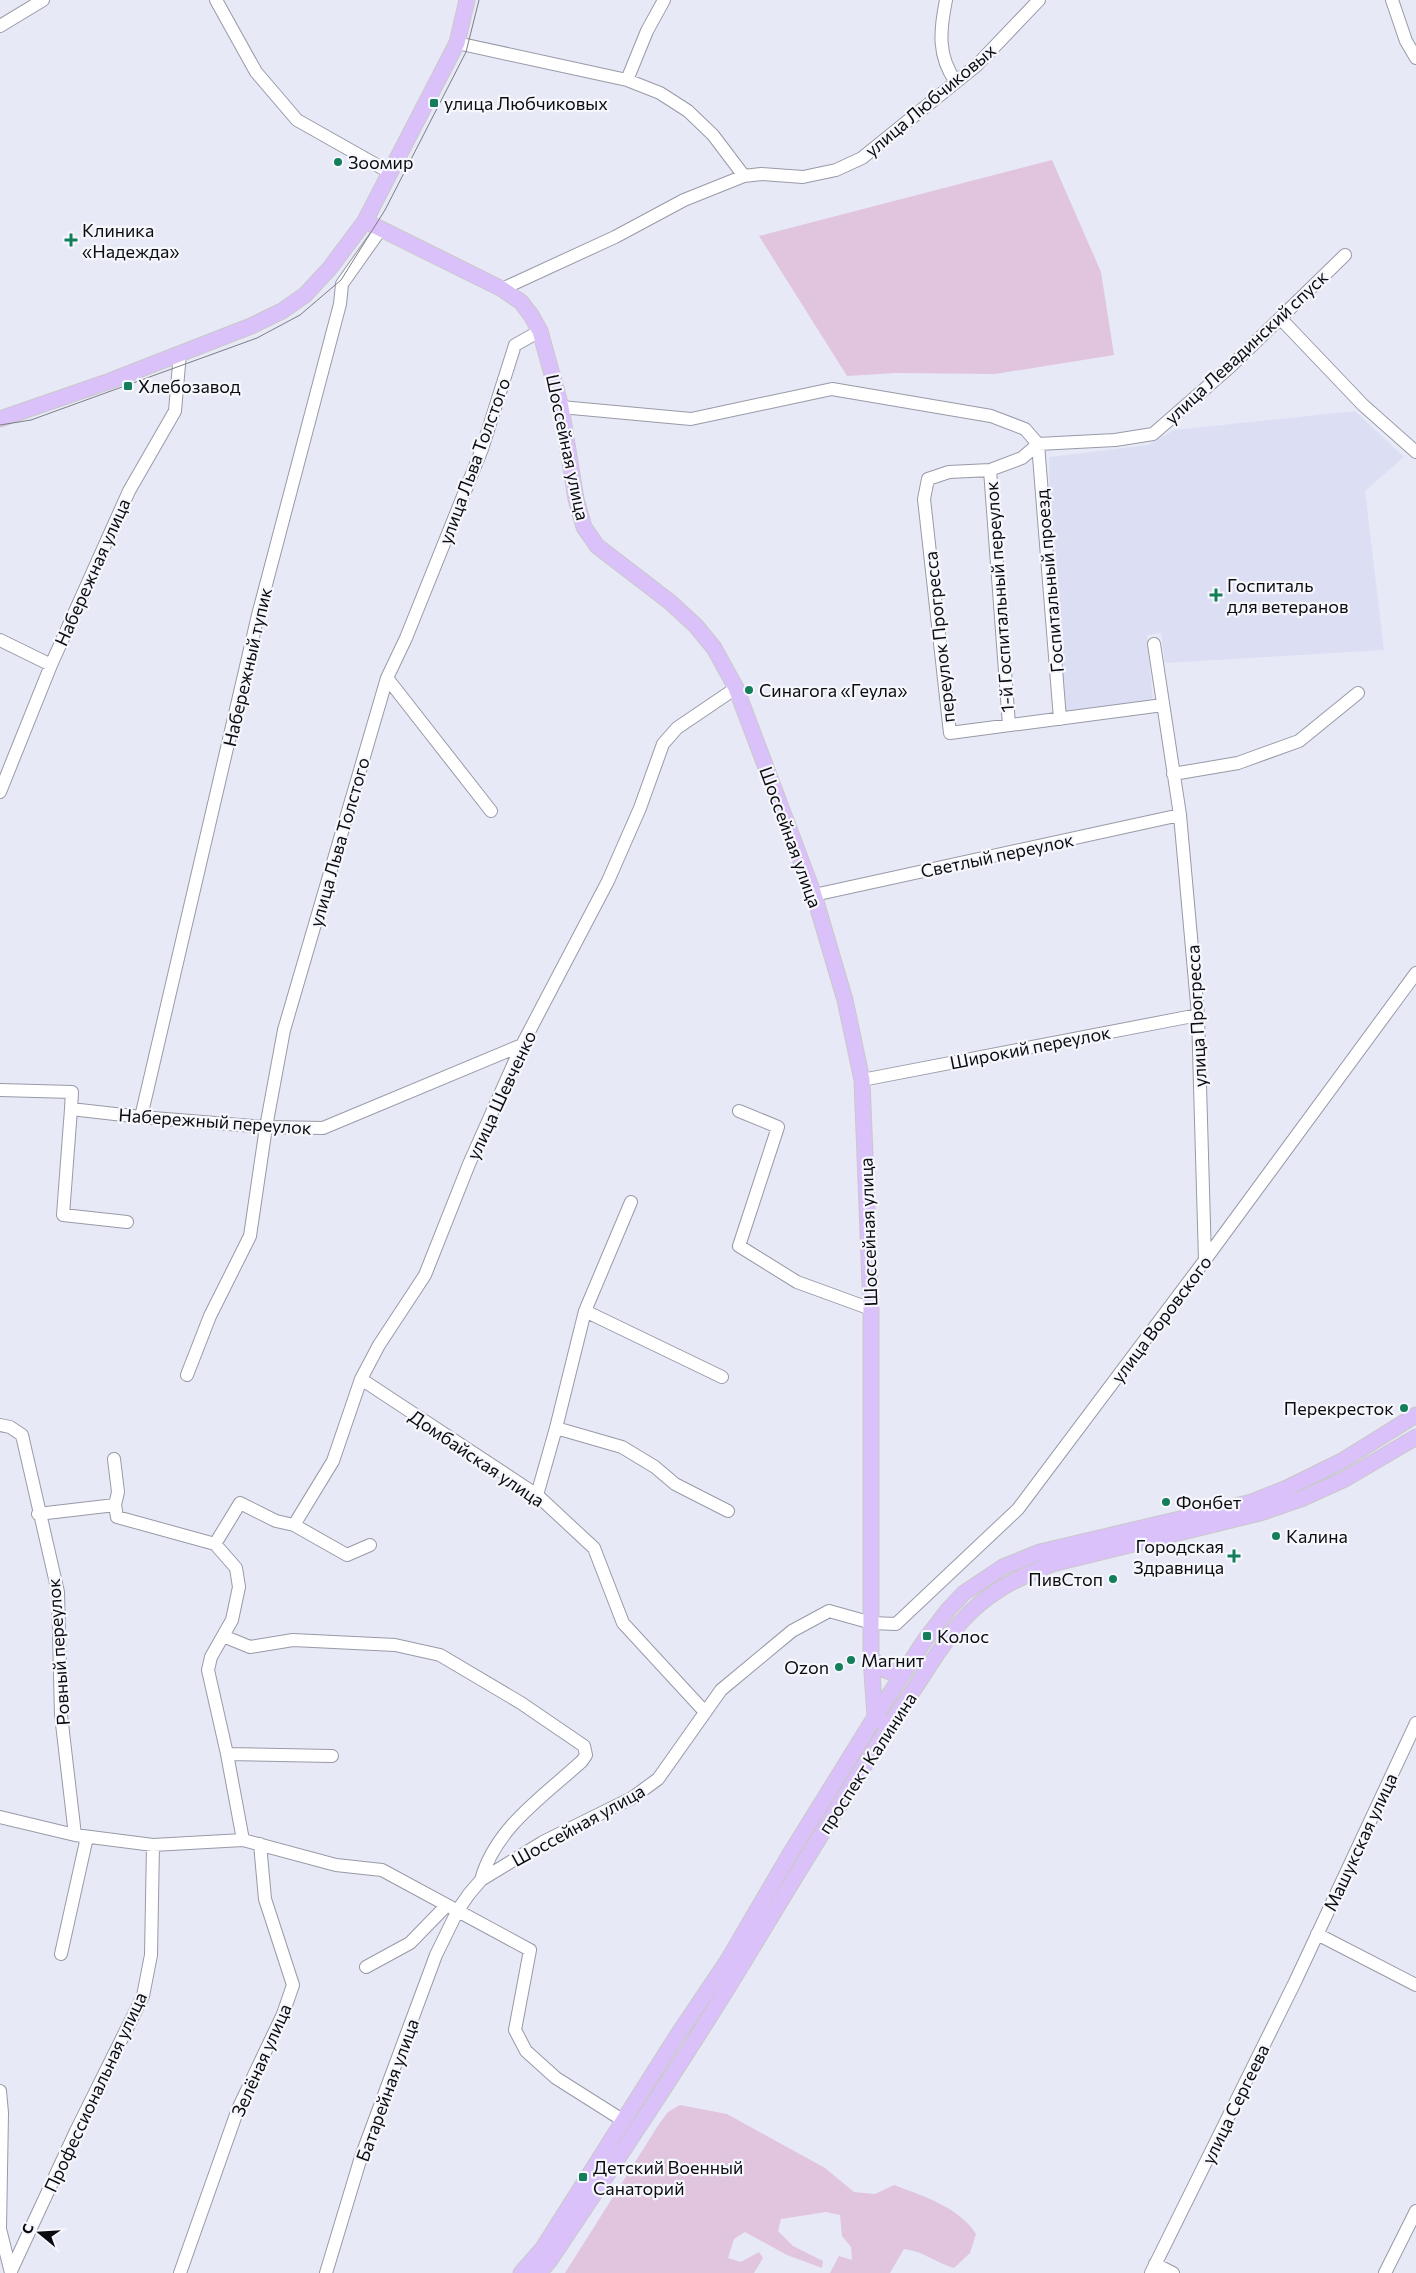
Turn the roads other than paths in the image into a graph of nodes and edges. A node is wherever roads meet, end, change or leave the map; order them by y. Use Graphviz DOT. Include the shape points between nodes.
graph roads {
  1 [pos="43,0"];
  2 [pos="216,0"];
  3 [pos="467,0"];
  4 [pos="664,0"];
  5 [pos="946,0"];
  6 [pos="1039,0"];
  7 [pos="1392,0"];
  8 [pos="0,26"];
  9 [pos="457,43"];
  10 [pos="1416,58"];
  11 [pos="627,80"];
  12 [pos="956,82"];
  13 [pos="389,172"];
  14 [pos="744,176"];
  15 [pos="364,221"];
  16 [pos="381,229"];
  17 [pos="1345,255"];
  18 [pos="502,289"];
  19 [pos="1280,318"];
  20 [pos="540,331"];
  21 [pos="180,353"];
  22 [pos="561,407"];
  23 [pos="1,419"];
  24 [pos="1038,444"];
  25 [pos="1416,452"];
  26 [pos="990,470"];
  27 [pos="0,640"];
  28 [pos="1154,644"];
  29 [pos="51,665"];
  30 [pos="387,678"];
  31 [pos="736,688"];
  32 [pos="1358,692"];
  33 [pos="1163,705"];
  34 [pos="1060,718"];
  35 [pos="1009,725"];
  36 [pos="1173,774"];
  37 [pos="0,792"];
  38 [pos="491,811"];
  39 [pos="1180,815"];
  40 [pos="814,895"];
  41 [pos="1416,972"];
  42 [pos="1198,1014"];
  43 [pos="522,1045"];
  44 [pos="862,1080"];
  45 [pos="0,1090"];
  46 [pos="71,1108"];
  47 [pos="739,1111"];
  48 [pos="141,1117"];
  49 [pos="266,1127"];
  50 [pos="631,1202"];
  51 [pos="127,1222"];
  52 [pos="1205,1260"];
  53 [pos="871,1309"];
  54 [pos="585,1311"];
  55 [pos="187,1375"];
  56 [pos="722,1377"];
  57 [pos="361,1379"];
  58 [pos="1416,1415"];
  59 [pos="0,1425"];
  60 [pos="556,1428"];
  61 [pos="1416,1436"];
  62 [pos="114,1459"];
  63 [pos="536,1495"];
  64 [pos="115,1505"];
  65 [pos="728,1511"];
  66 [pos="38,1514"];
  67 [pos="294,1525"];
  68 [pos="214,1544"];
  69 [pos="370,1545"];
  70 [pos="872,1623"];
  71 [pos="223,1636"];
  72 [pos="871,1658"];
  73 [pos="911,1662"];
  74 [pos="705,1712"];
  75 [pos="875,1717"];
  76 [pos="1416,1723"];
  77 [pos="890,1726"];
  78 [pos="227,1754"];
  79 [pos="332,1756"];
  80 [pos="0,1817"];
  81 [pos="81,1836"];
  82 [pos="243,1840"];
  83 [pos="260,1844"];
  84 [pos="153,1845"];
  85 [pos="481,1880"];
  86 [pos="453,1908"];
  87 [pos="1317,1934"];
  88 [pos="62,1954"];
  89 [pos="366,1967"];
  90 [pos="1416,1986"];
  91 [pos="0,2092"];
  92 [pos="624,2121"];
  93 [pos="1416,2210"];
  94 [pos="1153,2269"];
  95 [pos="11,2272"];
  96 [pos="180,2273"];
  97 [pos="326,2273"];
  98 [pos="521,2273"];
  99 [pos="539,2273"];
  100 [pos="1173,2273"];
  101 [pos="1385,2273"];
  1 -- 8 [label="street"];
  2 -- 13 [label="street" via="256,72 297,120"];
  3 -- 9 [label="main road"];
  4 -- 11 [label="street" via="647,30"];
  5 -- 12 [label="street" via="940,38 948,71"];
  6 -- 12 [label="street, улица Любчиковых" via="977,65"];
  7 -- 10 [label="street" via="1406,41"];
  9 -- 11 [label="street"];
  9 -- 13 [label="main road"];
  11 -- 14 [label="street" via="660,93 688,111 713,135"];
  12 -- 14 [label="street, улица Любчиковых" via="862,158 836,170 803,177"];
  13 -- 15 [label="main road"];
  14 -- 18 [label="street, улица Любчиковых" via="684,200 615,237"];
  15 -- 16 [label="main road, Шоссейная улица"];
  15 -- 21 [label="main road" via="330,268 305,295 251,326"];
  16 -- 18 [label="main road, Шоссейная улица"];
  16 -- 48 [label="street, Набережный тупик" via="342,284 340,304 258,614"];
  17 -- 19 [label="street, улица Левадинский спуск"];
  18 -- 20 [label="main road, Шоссейная улица" via="521,302"];
  19 -- 24 [label="street, улица Левадинский спуск" via="1153,434 1116,440"];
  19 -- 25 [label="street" via="1363,405"];
  20 -- 22 [label="main road, Шоссейная улица"];
  20 -- 30 [label="street, улица Льва Толстого" via="515,344 482,449"];
  21 -- 23 [label="main road"];
  21 -- 29 [label="street, Набережная улица" via="175,411 129,491"];
  22 -- 24 [label="street" via="691,419 832,389 991,416 1026,429"];
  22 -- 31 [label="main road, Шоссейная улица" via="576,499 584,527 597,546 696,626 714,648"];
  24 -- 26 [label="street" via="1022,458"];
  24 -- 34 [label="street, Госпитальный проезд"];
  26 -- 35 [label="street, 1-й Госпитальный переулок"];
  26 -- 35 [label="street, переулок Прогресса" via="950,472 928,479 924,499 950,733"];
  27 -- 29 [label="street"];
  28 -- 33 [label="street, улица Прогресса"];
  29 -- 37 [label="street, Набережная улица"];
  30 -- 38 [label="street"];
  30 -- 49 [label="street, улица Льва Толстого" via="284,1030"];
  31 -- 40 [label="main road, Шоссейная улица"];
  31 -- 43 [label="street, улица Шевченко" via="677,728 663,744 608,881"];
  32 -- 36 [label="street" via="1299,741 1238,763"];
  33 -- 34 [label="street, переулок Прогресса"];
  33 -- 36 [label="street, улица Прогресса"];
  34 -- 35 [label="street, переулок Прогресса"];
  36 -- 39 [label="street, улица Прогресса"];
  39 -- 40 [label="street, Светлый переулок"];
  39 -- 42 [label="street, улица Прогресса"];
  40 -- 44 [label="main road, Шоссейная улица" via="845,1000"];
  41 -- 52 [label="street, улица Воровского"];
  42 -- 44 [label="street, Широкий переулок"];
  42 -- 52 [label="street, улица Прогресса"];
  43 -- 49 [label="street, Набережный переулок" via="323,1128"];
  43 -- 57 [label="street, улица Шевченко" via="469,1164 425,1275"];
  44 -- 53 [label="main road, Шоссейная улица"];
  45 -- 46 [label="street" via="72,1092"];
  46 -- 48 [label="street, Набережный переулок"];
  46 -- 51 [label="street" via="62,1215"];
  47 -- 53 [label="street" via="778,1127 739,1246 797,1282"];
  48 -- 49 [label="street, Набережный переулок"];
  49 -- 55 [label="street, улица Льва Толстого" via="250,1236 210,1316"];
  50 -- 54 [label="street"];
  52 -- 70 [label="street, улица Воровского" via="1018,1508 896,1624"];
  53 -- 70 [label="main road, Шоссейная улица"];
  54 -- 56 [label="street"];
  54 -- 60 [label="street"];
  57 -- 63 [label="street, Домбайская улица"];
  57 -- 67 [label="street, улица Шевченко" via="334,1461"];
  58 -- 73 [label="main road, проспект Калинина" via="1342,1461 1252,1502 1040,1552 1003,1567 964,1593"];
  59 -- 66 [label="street, Ровный переулок" via="22,1435"];
  60 -- 63 [label="street"];
  60 -- 65 [label="street" via="622,1447 675,1484"];
  61 -- 77 [label="main road, проспект Калинина" via="1345,1479 1260,1514 1052,1564 1008,1584 980,1603 961,1622"];
  62 -- 64 [label="street" via="118,1492"];
  63 -- 74 [label="street, Домбайская улица" via="594,1548 623,1624"];
  64 -- 66 [label="street"];
  64 -- 68 [label="street" via="117,1517"];
  66 -- 81 [label="street, Ровный переулок" via="58,1592 61,1715"];
  67 -- 68 [label="street" via="276,1521 240,1502"];
  67 -- 69 [label="street" via="347,1556"];
  68 -- 71 [label="street" via="236,1568 239,1587 232,1620"];
  70 -- 72 [label="main road, Шоссейная улица"];
  70 -- 74 [label="street, Шоссейная улица" via="828,1611 777,1643 721,1690"];
  71 -- 78 [label="street" via="211,1657 208,1670"];
  71 -- 85 [label="street, Шоссейная улица" via="250,1647 293,1640 395,1645 440,1655 584,1746 586,1755 582,1761 502,1836 486,1862"];
  72 -- 73 [label="main road, проспект Калинина" via="890,1673 898,1672"];
  72 -- 75 [label="main road, Шоссейная улица"];
  73 -- 75 [label="main road, проспект Калинина"];
  74 -- 85 [label="street, Шоссейная улица" via="658,1779 632,1798 543,1842"];
  75 -- 77 [label="main road"];
  75 -- 92 [label="main road, проспект Калинина" via="728,1960"];
  76 -- 87 [label="street, Машукская улица"];
  77 -- 99 [label="main road, проспект Калинина" via="688,2052"];
  78 -- 79 [label="street"];
  78 -- 82 [label="street"];
  80 -- 81 [label="street"];
  81 -- 84 [label="street"];
  81 -- 88 [label="street, Ровный переулок"];
  82 -- 83 [label="street"];
  82 -- 84 [label="street"];
  83 -- 86 [label="street" via="336,1866 382,1870"];
  83 -- 96 [label="street, Зелёная улица" via="265,1899 293,1985 283,2014 238,2109"];
  84 -- 95 [label="street, Профессиональная улица" via="151,1955 143,1996"];
  85 -- 86 [label="street, Шоссейная улица"];
  86 -- 89 [label="street" via="410,1943"];
  86 -- 92 [label="street" via="530,1950 515,2030 526,2051 556,2078"];
  86 -- 97 [label="street, Батарейная улица" via="361,2157"];
  87 -- 90 [label="street"];
  87 -- 94 [label="street, улица Сергеева"];
  91 -- 95 [label="street" via="0,2229"];
  92 -- 98 [label="main road, проспект Калинина" via="543,2248"];
  93 -- 101 [label="street"];
  94 -- 100 [label="street"];
}
